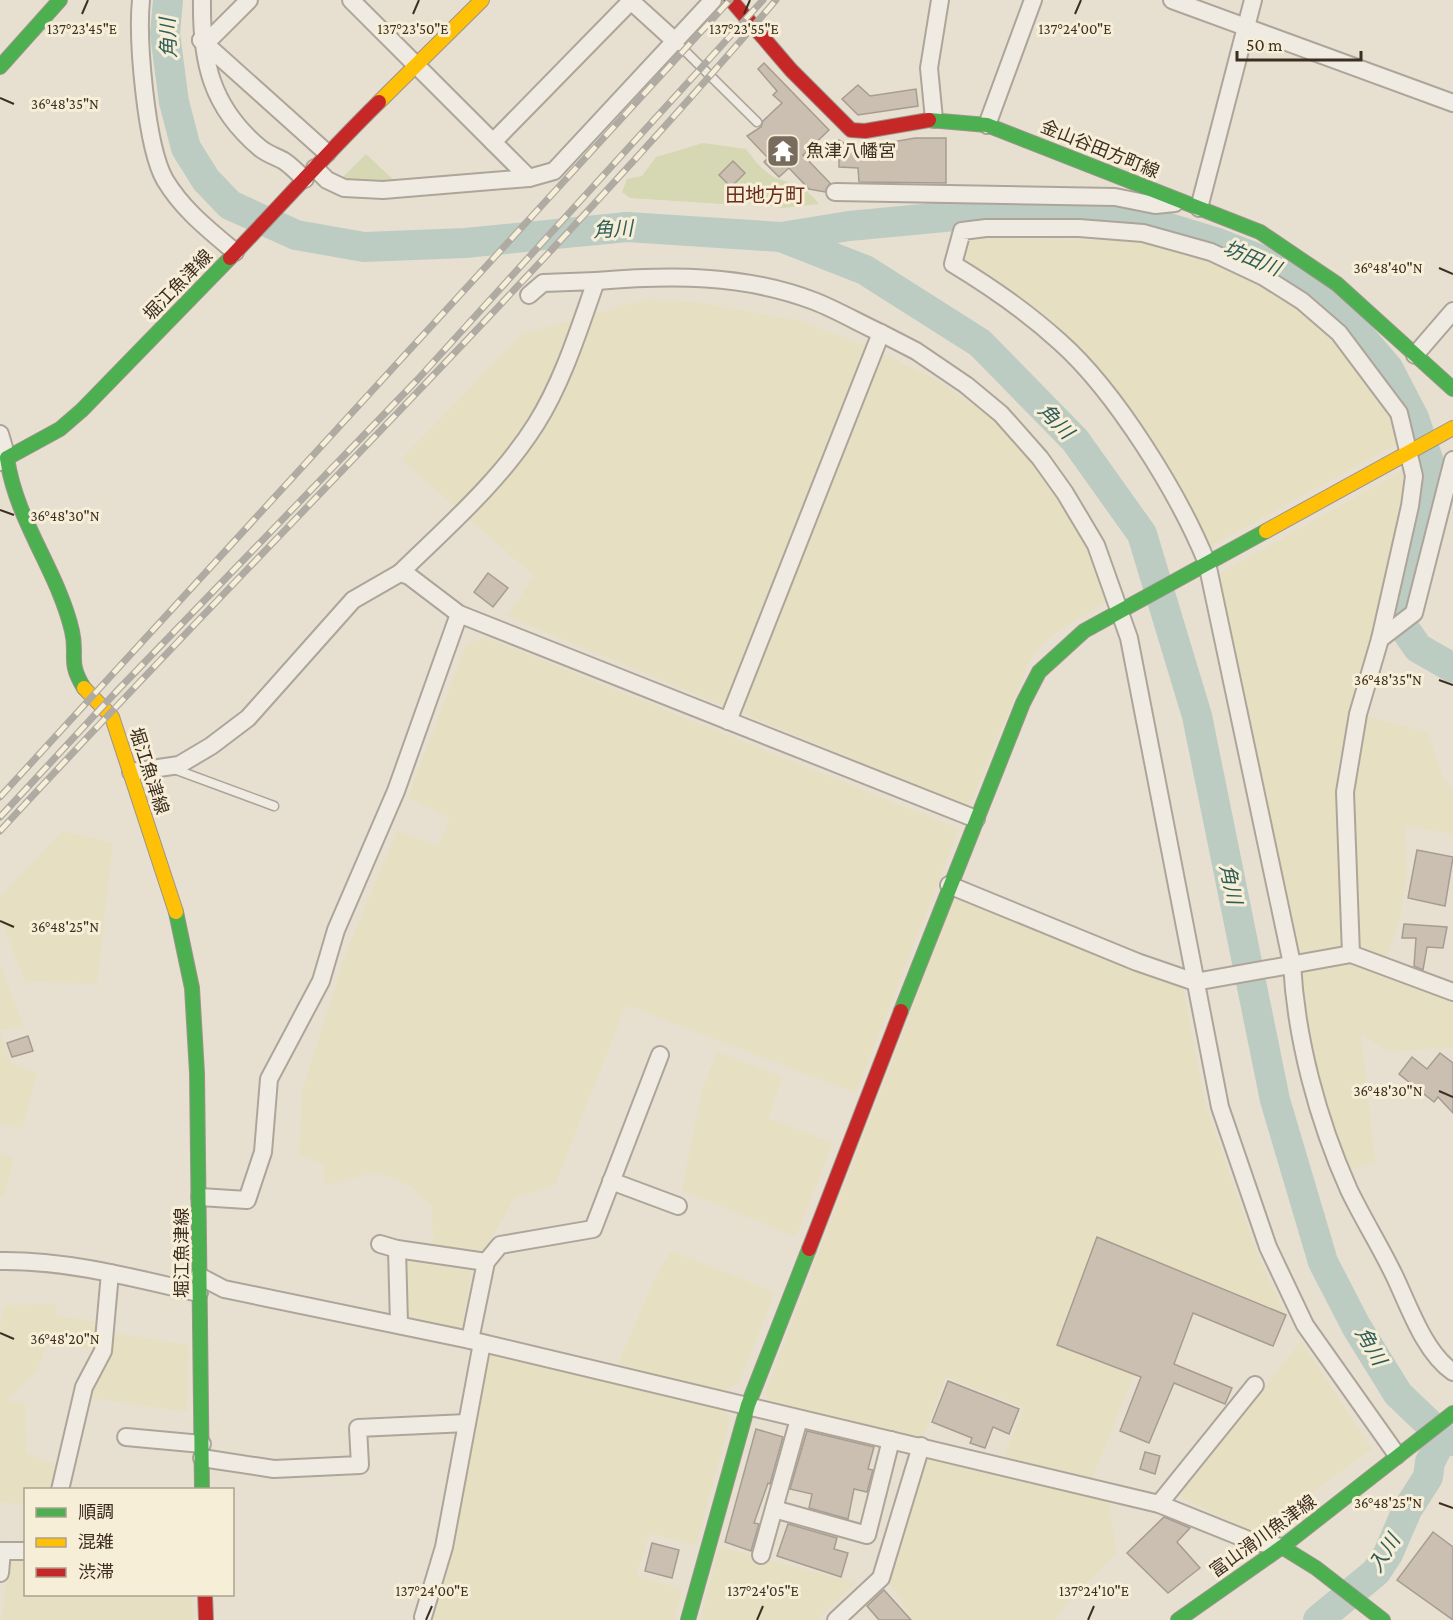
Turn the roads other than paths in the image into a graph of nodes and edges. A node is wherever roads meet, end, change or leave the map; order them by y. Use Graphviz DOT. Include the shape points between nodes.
graph roads {
  1 [pos="60,0"];
  2 [pos="141,0"];
  3 [pos="202,0"];
  4 [pos="249,0"];
  5 [pos="351,0"];
  6 [pos="482,0"];
  7 [pos="713,0"];
  8 [pos="731,0"];
  9 [pos="940,0"];
  10 [pos="1033,0"];
  11 [pos="1172,0"];
  12 [pos="1253,0"];
  13 [pos="630,1"];
  14 [pos="1248,26"];
  15 [pos="201,40"];
  16 [pos="675,41"];
  17 [pos="417,66"];
  18 [pos="0,67"];
  19 [pos="1453,103"];
  20 [pos="934,119"];
  21 [pos="757,122"];
  22 [pos="987,125"];
  23 [pos="493,142"];
  24 [pos="327,153"];
  25 [pos="307,178"];
  26 [pos="529,178"];
  27 [pos="835,192"];
  28 [pos="1192,205"];
  29 [pos="235,252"];
  30 [pos="596,280"];
  31 [pos="529,295"];
  32 [pos="1453,311"];
  33 [pos="881,333"];
  34 [pos="1416,355"];
  35 [pos="1453,389"];
  36 [pos="1446,432"];
  37 [pos="0,434"];
  38 [pos="1413,450"];
  39 [pos="1453,452"];
  40 [pos="3,460"];
  41 [pos="1453,460"];
  42 [pos="1205,564"];
  43 [pos="400,573"];
  44 [pos="1123,610"];
  45 [pos="459,614"];
  46 [pos="1380,639"];
  47 [pos="728,721"];
  48 [pos="167,767"];
  49 [pos="130,772"];
  50 [pos="274,806"];
  51 [pos="976,819"];
  52 [pos="949,885"];
  53 [pos="1351,954"];
  54 [pos="1290,965"];
  55 [pos="1200,982"];
  56 [pos="1453,992"];
  57 [pos="660,1055"];
  58 [pos="611,1181"];
  59 [pos="200,1197"];
  60 [pos="678,1206"];
  61 [pos="380,1244"];
  62 [pos="397,1249"];
  63 [pos="0,1262"];
  64 [pos="486,1262"];
  65 [pos="110,1273"];
  66 [pos="200,1284"];
  67 [pos="399,1324"];
  68 [pos="476,1341"];
  69 [pos="1453,1372"];
  70 [pos="1255,1384"];
  71 [pos="748,1405"];
  72 [pos="1453,1413"];
  73 [pos="799,1419"];
  74 [pos="467,1423"];
  75 [pos="126,1437"];
  76 [pos="891,1440"];
  77 [pos="921,1446"];
  78 [pos="202,1451"];
  79 [pos="1402,1451"];
  80 [pos="60,1488"];
  81 [pos="202,1488"];
  82 [pos="1159,1504"];
  83 [pos="774,1509"];
  84 [pos="1282,1547"];
  85 [pos="1,1551"];
  86 [pos="24,1551"];
  87 [pos="761,1555"];
  88 [pos="0,1573"];
  89 [pos="205,1596"];
  90 [pos="423,1617"];
  91 [pos="206,1620"];
  92 [pos="688,1620"];
  93 [pos="836,1620"];
  94 [pos="1178,1620"];
  95 [pos="1383,1620"];
  1 -- 18 [label="main road"];
  2 -- 29 [label="street" via="138,28 152,144 164,179 194,218"];
  3 -- 15 [label="street"];
  4 -- 15 [label="street" via="212,37"];
  5 -- 17 [label="street"];
  6 -- 17 [label="main road, 堀江魚津線"];
  7 -- 16 [label="street"];
  8 -- 20 [label="main road, 金山谷田方町線" via="790,70 851,130"];
  9 -- 20 [label="street" via="929,68"];
  10 -- 22 [label="street"];
  11 -- 14 [label="street"];
  12 -- 14 [label="street"];
  13 -- 16 [label="street"];
  13 -- 23 [label="street"];
  14 -- 19 [label="street"];
  14 -- 28 [label="street"];
  15 -- 24 [label="street"];
  15 -- 25 [label="street" via="206,70 236,124 261,150"];
  16 -- 21 [label="lane"];
  16 -- 26 [label="street" via="554,171"];
  17 -- 23 [label="street"];
  17 -- 24 [label="main road, 堀江魚津線"];
  20 -- 22 [label="main road, 金山谷田方町線"];
  22 -- 28 [label="main road, 金山谷田方町線"];
  23 -- 26 [label="street"];
  24 -- 25 [label="main road, 堀江魚津線"];
  25 -- 26 [label="street" via="327,180 344,188 383,190"];
  25 -- 29 [label="main road, 堀江魚津線"];
  27 -- 28 [label="street" via="1116,197 1155,205"];
  28 -- 34 [label="main road, 金山谷田方町線" via="1260,232 1293,250 1339,285"];
  29 -- 40 [label="main road, 堀江魚津線" via="60,429"];
  30 -- 31 [label="street" via="543,283"];
  30 -- 33 [label="street" via="694,276 756,284 814,302"];
  30 -- 43 [label="street" via="569,357 536,423 497,476"];
  32 -- 34 [label="street"];
  33 -- 44 [label="street" via="966,385 1000,414 1040,458 1096,545"];
  33 -- 47 [label="street"];
  34 -- 35 [label="main road, 金山谷田方町線"];
  36 -- 38 [label="main road"];
  36 -- 39 [label="street"];
  37 -- 40 [label="street"];
  38 -- 42 [label="main road"];
  38 -- 42 [label="street" via="1400,413 1339,333 1264,277 1211,252 1143,233 1079,228 962,231 953,264 1012,302 1062,344 1096,380 1172,490"];
  38 -- 46 [label="street" via="1410,506"];
  40 -- 49 [label="main road, 堀江魚津線" via="73,633 73,666 83,687 112,717"];
  41 -- 46 [label="street" via="1414,613"];
  42 -- 44 [label="main road"];
  42 -- 54 [label="street"];
  43 -- 45 [label="street"];
  43 -- 48 [label="street" via="352,600 248,718 211,746 179,765"];
  44 -- 51 [label="main road" via="1084,631 1040,672 1023,703"];
  44 -- 55 [label="street"];
  45 -- 47 [label="street"];
  45 -- 59 [label="street" via="396,791 336,930 321,981 269,1079 263,1152 247,1200"];
  46 -- 53 [label="street" via="1358,714 1345,792"];
  47 -- 51 [label="street"];
  48 -- 49 [label="street"];
  48 -- 50 [label="lane"];
  49 -- 59 [label="main road, 堀江魚津線" via="187,954 198,1073"];
  51 -- 52 [label="main road"];
  52 -- 55 [label="street" via="1137,962"];
  52 -- 71 [label="main road"];
  53 -- 54 [label="street"];
  53 -- 56 [label="street"];
  54 -- 55 [label="street"];
  54 -- 69 [label="street" via="1313,1086 1350,1190 1427,1341"];
  55 -- 79 [label="street" via="1220,1107 1268,1247 1305,1325"];
  57 -- 58 [label="street"];
  58 -- 60 [label="street"];
  58 -- 64 [label="street" via="593,1229 500,1245"];
  59 -- 66 [label="main road, 堀江魚津線"];
  61 -- 62 [label="street"];
  62 -- 64 [label="street"];
  62 -- 67 [label="street"];
  63 -- 65 [label="street" via="36,1261"];
  64 -- 68 [label="street"];
  65 -- 66 [label="street"];
  65 -- 80 [label="street" via="103,1351 84,1387"];
  66 -- 67 [label="street"];
  66 -- 78 [label="main road, 堀江魚津線"];
  67 -- 68 [label="street"];
  68 -- 71 [label="street"];
  68 -- 74 [label="street"];
  70 -- 82 [label="street"];
  71 -- 73 [label="street"];
  71 -- 92 [label="main road"];
  72 -- 79 [label="main road, 富山滑川魚津線"];
  73 -- 76 [label="street"];
  73 -- 83 [label="street"];
  74 -- 78 [label="street" via="357,1428 360,1464 274,1469"];
  74 -- 90 [label="street" via="444,1547"];
  75 -- 78 [label="street"];
  76 -- 77 [label="street"];
  76 -- 83 [label="street" via="867,1535"];
  77 -- 82 [label="street"];
  77 -- 93 [label="street" via="881,1578"];
  78 -- 81 [label="main road, 堀江魚津線"];
  79 -- 84 [label="main road, 富山滑川魚津線"];
  82 -- 84 [label="street" via="1251,1541"];
  83 -- 87 [label="street"];
  84 -- 94 [label="main road, 富山滑川魚津線"];
  84 -- 95 [label="main road"];
  85 -- 86 [label="street"];
  85 -- 88 [label="street"];
  89 -- 91 [label="main road"];
}
